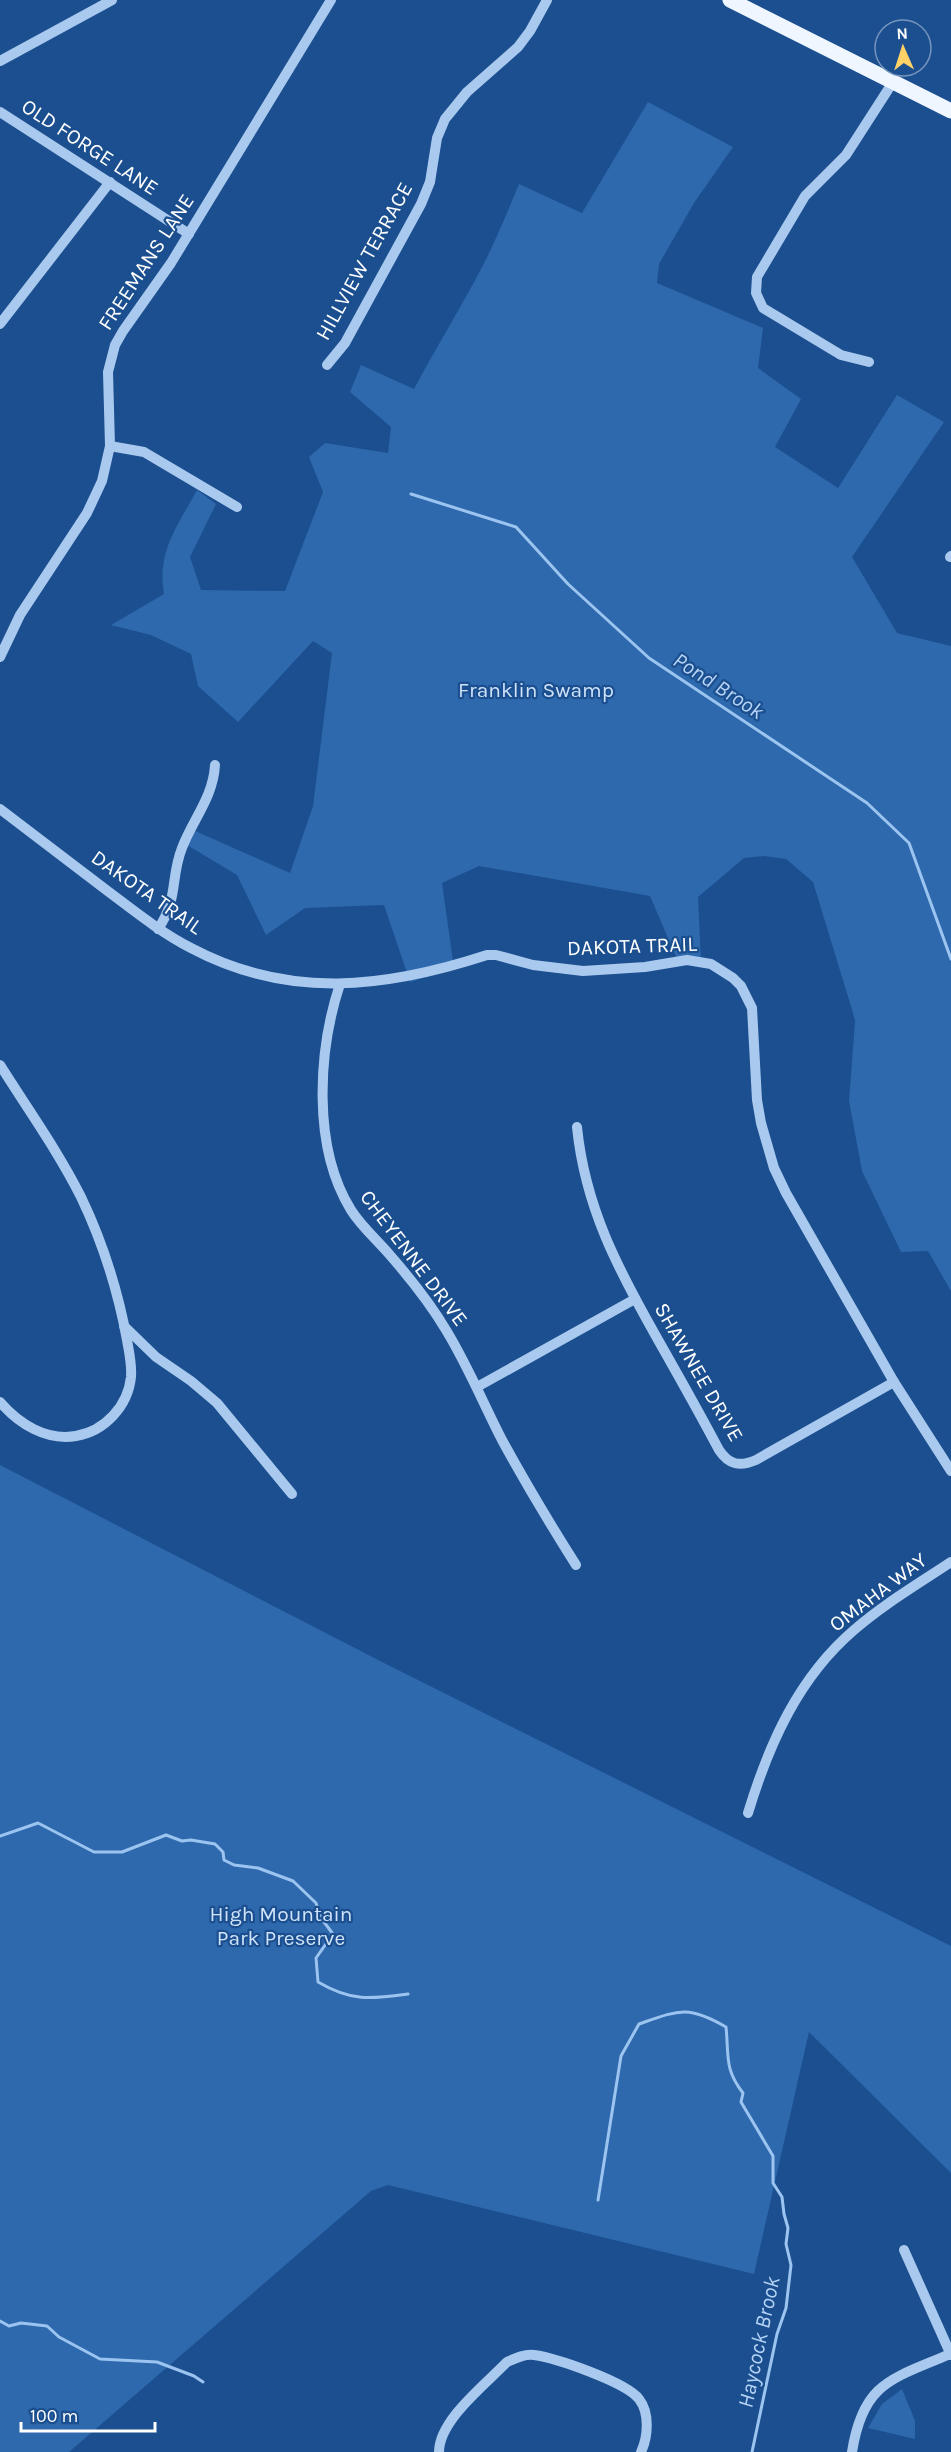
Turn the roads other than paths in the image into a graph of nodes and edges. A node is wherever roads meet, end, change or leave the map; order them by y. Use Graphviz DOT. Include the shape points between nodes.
graph roads {
  1 [pos="112,0"];
  2 [pos="331,0"];
  3 [pos="547,0"];
  4 [pos="730,0"];
  5 [pos="0,61"];
  6 [pos="893,82"];
  7 [pos="951,111"];
  8 [pos="0,112"];
  9 [pos="110,182"];
  10 [pos="189,234"];
  11 [pos="0,324"];
  12 [pos="869,362"];
  13 [pos="327,365"];
  14 [pos="110,446"];
  15 [pos="237,507"];
  16 [pos="0,657"];
  17 [pos="215,765"];
  18 [pos="0,809"];
  19 [pos="158,928"];
  20 [pos="340,984"];
  21 [pos="0,1065"];
  22 [pos="577,1126"];
  23 [pos="635,1299"];
  24 [pos="124,1326"];
  25 [pos="894,1382"];
  26 [pos="477,1388"];
  27 [pos="0,1402"];
  28 [pos="951,1471"];
  29 [pos="292,1494"];
  30 [pos="951,1562"];
  31 [pos="576,1565"];
  32 [pos="748,1813"];
  33 [pos="904,2250"];
  34 [pos="951,2355"];
  35 [pos="439,2452"];
  36 [pos="641,2452"];
  37 [pos="852,2452"];
  1 -- 5 [label="street"];
  2 -- 10 [label="street, FREEMANS LANE"];
  3 -- 13 [label="street, HILLVIEW TERRACE" via="518,47 467,92 445,119 421,204 345,343"];
  4 -- 6 [label="main road"];
  6 -- 7 [label="main road"];
  6 -- 12 [label="street" via="846,156 800,203 755,285 758,301 770,312 841,354"];
  8 -- 9 [label="street, OLD FORGE LANE"];
  9 -- 10 [label="street, OLD FORGE LANE"];
  9 -- 11 [label="street"];
  10 -- 14 [label="street, FREEMANS LANE" via="115,345 108,372"];
  14 -- 15 [label="street" via="144,452"];
  14 -- 16 [label="street, FREEMANS LANE" via="95,498 29,599"];
  17 -- 19 [label="street" via="208,800 182,847 171,906"];
  18 -- 19 [label="street, DAKOTA TRAIL"];
  19 -- 20 [label="street, DAKOTA TRAIL" via="191,948 238,968 286,980"];
  20 -- 25 [label="street, DAKOTA TRAIL" via="394,980 487,955 583,971 687,960 723,970 741,986 752,1008 757,1100 774,1167"];
  20 -- 26 [label="street, CHEYENNE DRIVE" via="323,1073 325,1128 336,1179 361,1224 429,1304"];
  21 -- 24 [label="street" via="80,1196 104,1252"];
  22 -- 23 [label="street, SHAWNEE DRIVE" via="582,1170 592,1205"];
  23 -- 25 [label="street, SHAWNEE DRIVE" via="719,1450 738,1465 756,1460"];
  23 -- 26 [label="street"];
  24 -- 27 [label="street" via="131,1364 129,1388 118,1410 100,1427 68,1437 44,1433 18,1420"];
  24 -- 29 [label="street" via="156,1357 217,1403"];
  25 -- 28 [label="street, DAKOTA TRAIL"];
  26 -- 31 [label="street, CHEYENNE DRIVE" via="527,1485"];
  30 -- 32 [label="street, OMAHA WAY" via="874,1613 820,1664 779,1729"];
  33 -- 34 [label="street"];
  34 -- 37 [label="street" via="898,2375 881,2386 859,2421"];
  35 -- 36 [label="street" via="448,2423 507,2362 532,2355 621,2385 639,2399 647,2419"];
}
